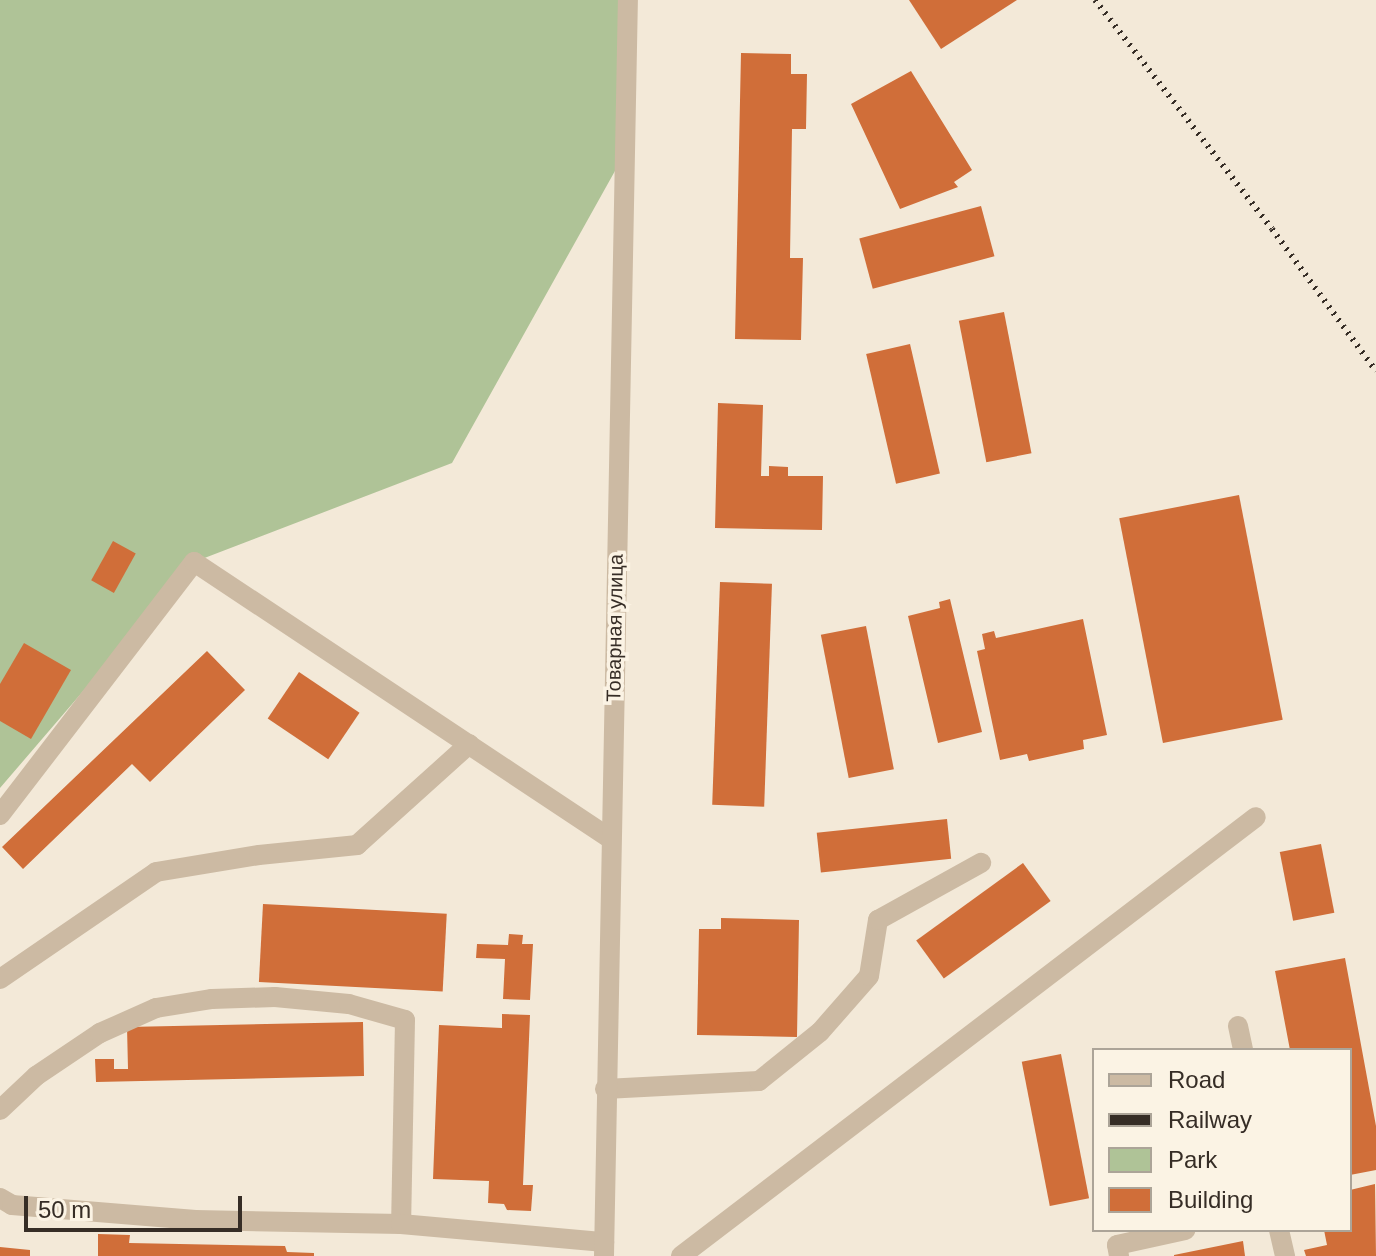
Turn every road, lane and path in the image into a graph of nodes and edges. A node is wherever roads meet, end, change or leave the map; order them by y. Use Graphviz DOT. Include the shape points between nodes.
graph roads {
  1 [pos="628,0"];
  2 [pos="469,744"];
  3 [pos="0,815"];
  4 [pos="1256,817"];
  5 [pos="610,838"];
  6 [pos="981,863"];
  7 [pos="0,979"];
  8 [pos="1238,1026"];
  9 [pos="1243,1048"];
  10 [pos="605,1089"];
  11 [pos="0,1110"];
  12 [pos="0,1198"];
  13 [pos="401,1224"];
  14 [pos="1176,1232"];
  15 [pos="1279,1232"];
  16 [pos="604,1249"];
  17 [pos="681,1256"];
  18 [pos="1119,1256"];
  19 [pos="1285,1256"];
  1 -- 5 [label="street, Товарная улица"];
  2 -- 3 [label="street" via="194,562"];
  2 -- 5 [label="street"];
  2 -- 7 [label="street" via="357,845 156,872"];
  4 -- 17 [label="street"];
  5 -- 10 [label="street, Товарная улица"];
  6 -- 10 [label="street" via="878,920 869,976 820,1032 759,1081"];
  8 -- 9 [label="street"];
  10 -- 16 [label="street, Товарная улица"];
  11 -- 13 [label="street" via="36,1076 100,1033 156,1008 275,997 349,1004 405,1020"];
  12 -- 13 [label="street" via="12,1205 195,1220"];
  13 -- 16 [label="street"];
  14 -- 18 [label="street" via="1117,1245"];
  15 -- 19 [label="street"];
}
